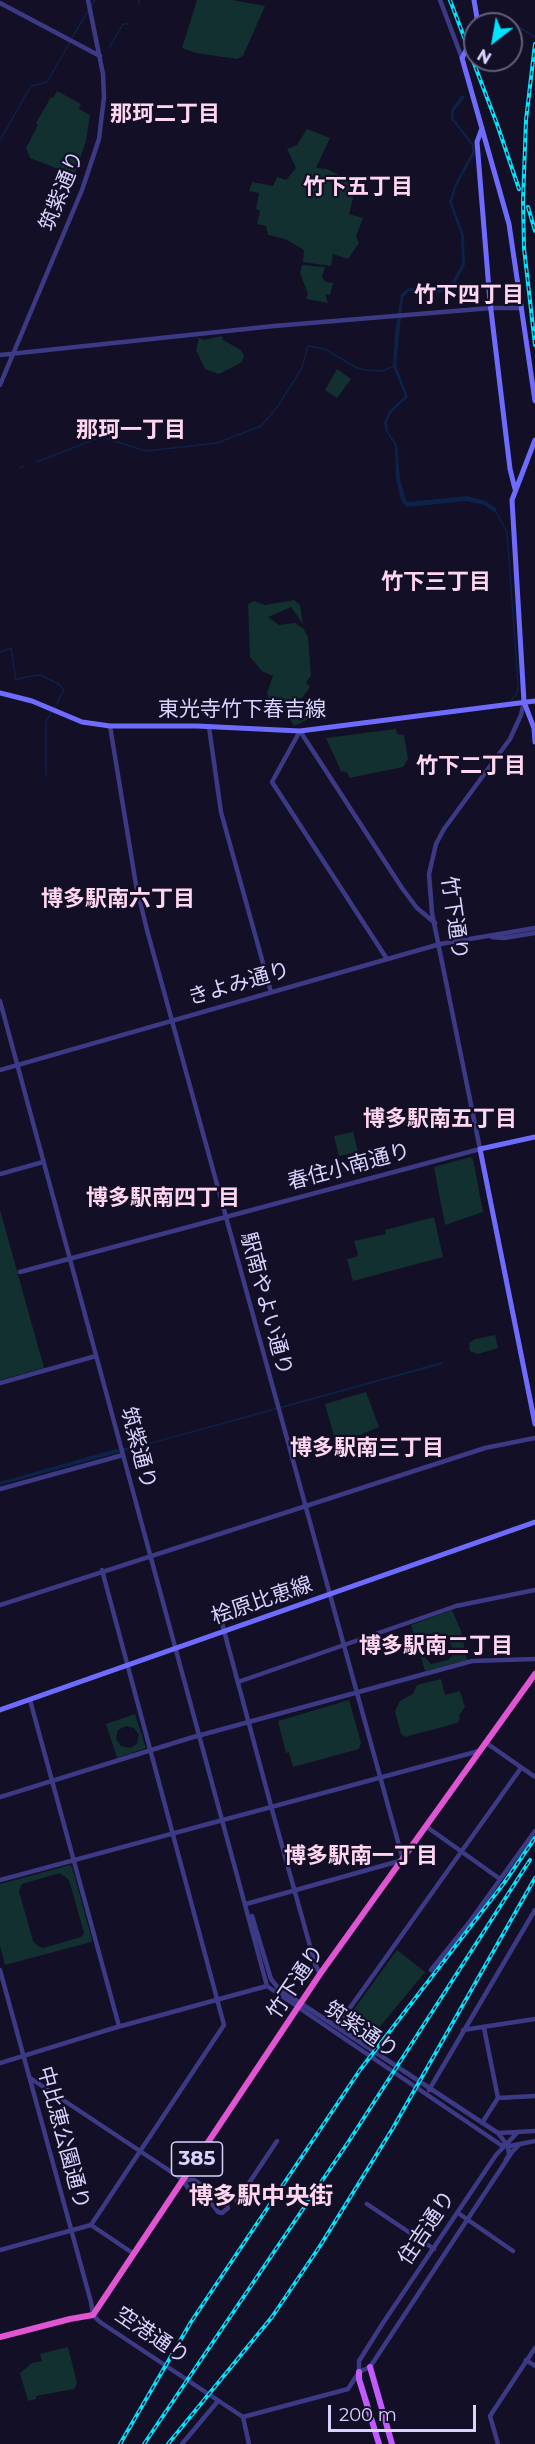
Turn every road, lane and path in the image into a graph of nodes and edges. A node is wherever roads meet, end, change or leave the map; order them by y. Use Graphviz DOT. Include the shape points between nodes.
graph roads {
  1 [pos="88,0"];
  2 [pos="440,0"];
  3 [pos="0,3"];
  4 [pos="100,56"];
  5 [pos="462,58"];
  6 [pos="482,128"];
  7 [pos="491,308"];
  8 [pos="520,308"];
  9 [pos="14,353"];
  10 [pos="0,355"];
  11 [pos="0,385"];
  12 [pos="535,401"];
  13 [pos="535,440"];
  14 [pos="515,489"];
  15 [pos="0,693"];
  16 [pos="535,701"];
  17 [pos="524,702"];
  18 [pos="110,726"];
  19 [pos="209,727"];
  20 [pos="300,731"];
  21 [pos="535,742"];
  22 [pos="435,923"];
  23 [pos="535,928"];
  24 [pos="535,933"];
  25 [pos="489,936"];
  26 [pos="440,944"];
  27 [pos="387,959"];
  28 [pos="271,992"];
  29 [pos="0,1001"];
  30 [pos="173,1020"];
  31 [pos="17,1065"];
  32 [pos="0,1070"];
  33 [pos="535,1137"];
  34 [pos="480,1149"];
  35 [pos="44,1162"];
  36 [pos="0,1174"];
  37 [pos="226,1218"];
  38 [pos="70,1260"];
  39 [pos="20,1272"];
  40 [pos="96,1356"];
  41 [pos="0,1383"];
  42 [pos="535,1424"];
  43 [pos="535,1438"];
  44 [pos="123,1455"];
  45 [pos="0,1489"];
  46 [pos="304,1506"];
  47 [pos="535,1522"];
  48 [pos="150,1557"];
  49 [pos="102,1570"];
  50 [pos="535,1590"];
  51 [pos="328,1595"];
  52 [pos="0,1605"];
  53 [pos="222,1623"];
  54 [pos="224,1632"];
  55 [pos="342,1646"];
  56 [pos="176,1649"];
  57 [pos="535,1659"];
  58 [pos="126,1666"];
  59 [pos="535,1674"];
  60 [pos="238,1682"];
  61 [pos="355,1693"];
  62 [pos="30,1700"];
  63 [pos="0,1710"];
  64 [pos="249,1722"];
  65 [pos="200,1736"];
  66 [pos="485,1742"];
  67 [pos="149,1751"];
  68 [pos="479,1751"];
  69 [pos="521,1767"];
  70 [pos="379,1777"];
  71 [pos="535,1778"];
  72 [pos="52,1781"];
  73 [pos="0,1797"];
  74 [pos="271,1806"];
  75 [pos="222,1820"];
  76 [pos="426,1827"];
  77 [pos="535,1831"];
  78 [pos="172,1834"];
  79 [pos="462,1851"];
  80 [pos="74,1860"];
  81 [pos="402,1860"];
  82 [pos="500,1879"];
  83 [pos="0,1880"];
  84 [pos="294,1890"];
  85 [pos="246,1904"];
  86 [pos="535,1910"];
  87 [pos="0,1970"];
  88 [pos="431,1970"];
  89 [pos="320,1974"];
  90 [pos="267,1986"];
  91 [pos="217,2000"];
  92 [pos="300,2005"];
  93 [pos="535,2019"];
  94 [pos="119,2026"];
  95 [pos="337,2026"];
  96 [pos="484,2028"];
  97 [pos="463,2030"];
  98 [pos="23,2054"];
  99 [pos="0,2063"];
  100 [pos="30,2078"];
  101 [pos="428,2092"];
  102 [pos="535,2096"];
  103 [pos="498,2098"];
  104 [pos="482,2123"];
  105 [pos="535,2132"];
  106 [pos="498,2133"];
  107 [pos="516,2133"];
  108 [pos="494,2140"];
  109 [pos="277,2141"];
  110 [pos="535,2141"];
  111 [pos="520,2144"];
  112 [pos="506,2145"];
  113 [pos="140,2152"];
  114 [pos="496,2155"];
  115 [pos="506,2160"];
  116 [pos="183,2180"];
  117 [pos="237,2201"];
  118 [pos="367,2204"];
  119 [pos="458,2213"];
  120 [pos="467,2219"];
  121 [pos="91,2225"];
  122 [pos="72,2231"];
  123 [pos="434,2249"];
  124 [pos="0,2250"];
  125 [pos="513,2251"];
  126 [pos="134,2254"];
  127 [pos="93,2315"];
  128 [pos="0,2337"];
  129 [pos="535,2348"];
  130 [pos="526,2360"];
  131 [pos="535,2366"];
  132 [pos="370,2367"];
  133 [pos="359,2372"];
  134 [pos="218,2401"];
  135 [pos="243,2417"];
  136 [pos="182,2444"];
  137 [pos="249,2444"];
  138 [pos="379,2444"];
  139 [pos="392,2444"];
  140 [pos="498,2444"];
  1 -- 4 [label="street, 筑紫通り"];
  2 -- 5 [label="street"];
  3 -- 4 [label="street"];
  4 -- 9 [label="street, 筑紫通り" via="104,97 97,146"];
  5 -- 6 [label="main road"];
  6 -- 7 [label="main road" via="477,142"];
  6 -- 8 [label="main road" via="509,224"];
  7 -- 8 [label="street"];
  7 -- 9 [label="street"];
  7 -- 14 [label="main road"];
  8 -- 12 [label="main road"];
  9 -- 10 [label="street"];
  9 -- 11 [label="street, 筑紫通り"];
  13 -- 14 [label="main road, 竹下通り"];
  14 -- 17 [label="main road, 竹下通り" via="512,500"];
  15 -- 18 [label="main road, 東光寺竹下春吉線" via="32,701 82,722"];
  16 -- 17 [label="main road, 東光寺竹下春吉線"];
  17 -- 20 [label="main road, 東光寺竹下春吉線"];
  17 -- 21 [label="main road"];
  17 -- 22 [label="street, 竹下通り" via="510,740 452,815 436,844 429,881"];
  18 -- 19 [label="main road, 東光寺竹下春吉線"];
  18 -- 30 [label="street, 駅南やよい通り" via="136,885"];
  19 -- 20 [label="main road, 東光寺竹下春吉線"];
  19 -- 28 [label="street" via="221,812"];
  20 -- 22 [label="street" via="402,888"];
  20 -- 27 [label="street" via="272,782"];
  22 -- 26 [label="street, 竹下通り"];
  23 -- 25 [label="street, きよみ通り"];
  24 -- 25 [label="street, きよみ通り"];
  25 -- 26 [label="street, きよみ通り"];
  26 -- 27 [label="street, きよみ通り"];
  26 -- 34 [label="street, 竹下通り"];
  27 -- 28 [label="street, きよみ通り"];
  28 -- 30 [label="street, きよみ通り"];
  29 -- 31 [label="street, 筑紫通り"];
  30 -- 31 [label="street, きよみ通り"];
  30 -- 37 [label="street, 駅南やよい通り"];
  31 -- 32 [label="street, きよみ通り"];
  31 -- 35 [label="street, 筑紫通り"];
  33 -- 34 [label="main road"];
  34 -- 37 [label="street, 春住小南通り"];
  34 -- 42 [label="main road, 竹下通り"];
  35 -- 36 [label="street"];
  35 -- 38 [label="street, 筑紫通り"];
  37 -- 38 [label="street, 春住小南通り"];
  37 -- 46 [label="street, 駅南やよい通り"];
  38 -- 39 [label="street, 春住小南通り"];
  38 -- 40 [label="street, 筑紫通り"];
  40 -- 41 [label="street"];
  40 -- 44 [label="street, 筑紫通り"];
  43 -- 46 [label="street" via="485,1448"];
  44 -- 45 [label="street"];
  44 -- 48 [label="street, 筑紫通り"];
  46 -- 48 [label="street"];
  46 -- 51 [label="street, 駅南やよい通り"];
  47 -- 51 [label="main road, 桧原比恵線"];
  48 -- 49 [label="street"];
  48 -- 56 [label="street, 筑紫通り"];
  49 -- 52 [label="street"];
  49 -- 58 [label="street"];
  50 -- 55 [label="street" via="456,1606"];
  51 -- 54 [label="main road, 桧原比恵線"];
  51 -- 55 [label="street, 駅南やよい通り"];
  53 -- 54 [label="street"];
  54 -- 56 [label="main road, 桧原比恵線"];
  54 -- 60 [label="street"];
  55 -- 60 [label="street"];
  55 -- 61 [label="street, 駅南やよい通り"];
  56 -- 58 [label="main road, 桧原比恵線"];
  56 -- 65 [label="street, 筑紫通り"];
  57 -- 61 [label="street" via="472,1661"];
  58 -- 62 [label="main road, 桧原比恵線"];
  58 -- 67 [label="street"];
  59 -- 66 [label="highway, 竹下通り / 385"];
  60 -- 64 [label="street"];
  61 -- 64 [label="street"];
  61 -- 70 [label="street, 駅南やよい通り"];
  62 -- 63 [label="main road, 桧原比恵線"];
  62 -- 72 [label="street"];
  64 -- 65 [label="street"];
  64 -- 74 [label="street"];
  65 -- 67 [label="street"];
  65 -- 75 [label="street, 筑紫通り"];
  66 -- 68 [label="highway, 竹下通り / 385"];
  66 -- 69 [label="street"];
  67 -- 72 [label="street"];
  67 -- 78 [label="street"];
  68 -- 70 [label="street"];
  68 -- 76 [label="highway, 竹下通り / 385"];
  69 -- 71 [label="street"];
  69 -- 79 [label="street"];
  70 -- 74 [label="street"];
  70 -- 81 [label="street, 駅南やよい通り"];
  72 -- 73 [label="street"];
  72 -- 80 [label="street"];
  74 -- 75 [label="street"];
  74 -- 84 [label="street"];
  75 -- 78 [label="street"];
  75 -- 85 [label="street, 筑紫通り"];
  76 -- 79 [label="street"];
  76 -- 81 [label="highway, 竹下通り / 385"];
  77 -- 82 [label="street"];
  78 -- 80 [label="street"];
  78 -- 91 [label="street"];
  79 -- 82 [label="street"];
  79 -- 95 [label="street"];
  80 -- 83 [label="street"];
  80 -- 94 [label="street"];
  81 -- 84 [label="street"];
  81 -- 89 [label="highway, 竹下通り / 385"];
  82 -- 88 [label="street"];
  84 -- 85 [label="street"];
  84 -- 89 [label="street"];
  85 -- 90 [label="street, 筑紫通り"];
  85 -- 92 [label="street, 筑紫通り" via="271,1979"];
  86 -- 97 [label="street"];
  87 -- 98 [label="street, 中比恵公園通り"];
  89 -- 92 [label="highway, 竹下通り / 385"];
  90 -- 91 [label="street"];
  90 -- 92 [label="street, 筑紫通り"];
  91 -- 94 [label="street"];
  91 -- 113 [label="street" via="224,2025"];
  92 -- 95 [label="street, 筑紫通り"];
  92 -- 101 [label="street, 筑紫通り"];
  92 -- 116 [label="highway, 竹下通り / 385"];
  93 -- 96 [label="street"];
  94 -- 98 [label="street"];
  95 -- 101 [label="street, 筑紫通り"];
  96 -- 97 [label="street"];
  96 -- 103 [label="street"];
  97 -- 101 [label="street"];
  98 -- 99 [label="street"];
  98 -- 100 [label="street, 中比恵公園通り"];
  100 -- 113 [label="street"];
  100 -- 122 [label="street, 中比恵公園通り"];
  101 -- 104 [label="street, 筑紫通り"];
  101 -- 108 [label="street, 筑紫通り"];
  102 -- 103 [label="street"];
  103 -- 104 [label="street"];
  104 -- 106 [label="street, 筑紫通り"];
  105 -- 107 [label="street"];
  106 -- 107 [label="street"];
  106 -- 112 [label="street, 筑紫通り"];
  107 -- 112 [label="street, 住吉通り"];
  108 -- 112 [label="street, 筑紫通り"];
  108 -- 114 [label="street" via="498,2145"];
  109 -- 117 [label="street"];
  110 -- 111 [label="street"];
  111 -- 112 [label="street"];
  111 -- 115 [label="street, 住吉通り"];
  112 -- 114 [label="street, 住吉通り"];
  112 -- 115 [label="street"];
  113 -- 116 [label="street"];
  113 -- 121 [label="street"];
  114 -- 119 [label="street, 住吉通り"];
  115 -- 120 [label="street, 住吉通り"];
  116 -- 116 [label="street" via="194,2180 226,2200 228,2208 218,2212"];
  116 -- 126 [label="highway, 竹下通り / 385"];
  118 -- 123 [label="street"];
  119 -- 120 [label="street"];
  119 -- 123 [label="street, 住吉通り"];
  120 -- 125 [label="street"];
  120 -- 132 [label="street, 住吉通り"];
  121 -- 122 [label="street"];
  121 -- 126 [label="street"];
  122 -- 124 [label="street"];
  122 -- 127 [label="street, 中比恵公園通り"];
  123 -- 133 [label="street, 住吉通り" via="359,2361"];
  126 -- 127 [label="highway, 竹下通り / 385"];
  127 -- 128 [label="highway, 空港通り"];
  127 -- 134 [label="street, 空港通り"];
  129 -- 130 [label="street"];
  130 -- 131 [label="street"];
  130 -- 140 [label="street" via="490,2416"];
  132 -- 133 [label="street"];
  132 -- 139 [label="main road"];
  133 -- 135 [label="street" via="348,2389"];
  133 -- 138 [label="main road"];
  134 -- 135 [label="street, 空港通り"];
  134 -- 136 [label="street"];
  135 -- 137 [label="street"];
}
